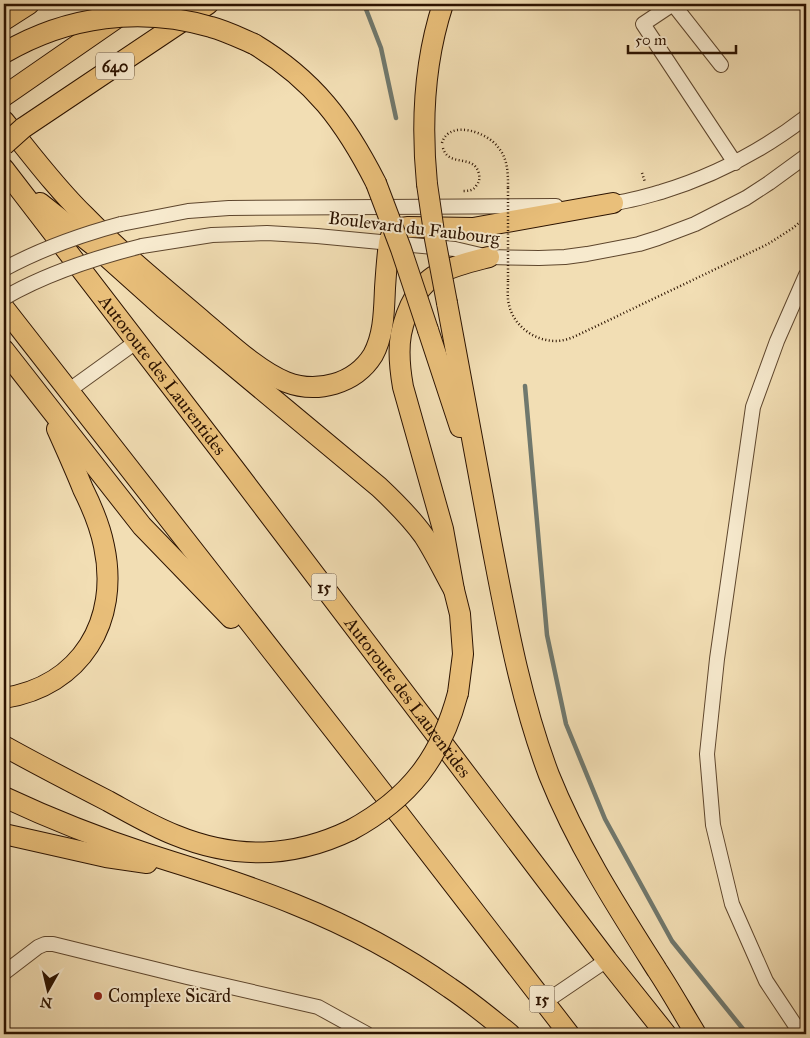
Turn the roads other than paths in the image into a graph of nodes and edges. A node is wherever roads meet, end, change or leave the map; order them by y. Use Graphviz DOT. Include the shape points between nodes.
graph roads {
  1 [pos="29,4"];
  2 [pos="137,4"];
  3 [pos="208,4"];
  4 [pos="443,4"];
  5 [pos="673,4"];
  6 [pos="4,20"];
  7 [pos="4,53"];
  8 [pos="721,65"];
  9 [pos="4,96"];
  10 [pos="806,117"];
  11 [pos="4,121"];
  12 [pos="23,128"];
  13 [pos="4,141"];
  14 [pos="4,146"];
  15 [pos="806,156"];
  16 [pos="735,163"];
  17 [pos="9,176"];
  18 [pos="613,203"];
  19 [pos="389,243"];
  20 [pos="489,257"];
  21 [pos="4,268"];
  22 [pos="806,275"];
  23 [pos="4,298"];
  24 [pos="4,308"];
  25 [pos="136,342"];
  26 [pos="4,350"];
  27 [pos="68,391"];
  28 [pos="45,402"];
  29 [pos="482,490"];
  30 [pos="454,590"];
  31 [pos="306,695"];
  32 [pos="4,698"];
  33 [pos="4,746"];
  34 [pos="4,797"];
  35 [pos="4,834"];
  36 [pos="198,870"];
  37 [pos="607,960"];
  38 [pos="4,973"];
  39 [pos="545,1002"];
  40 [pos="367,1034"];
  41 [pos="510,1034"];
  42 [pos="569,1034"];
  43 [pos="666,1034"];
  44 [pos="696,1034"];
  45 [pos="801,1034"];
  1 -- 6 [label="highway"];
  2 -- 9 [label="highway, 640"];
  3 -- 12 [label="highway, 640"];
  4 -- 29 [label="highway, bridge" via="435,30 425,94 427,184"];
  5 -- 8 [label="street"];
  5 -- 16 [label="street" via="643,24"];
  7 -- 29 [label="highway, bridge" via="61,27 96,19 162,17 195,22 254,44 306,82 338,118 376,183"];
  10 -- 16 [label="street, Boulevard du Faubourg"];
  11 -- 19 [label="highway" via="65,195 133,262 258,365 298,386 336,384 356,373 372,356 383,318"];
  12 -- 13 [label="highway, 640, bridge"];
  12 -- 14 [label="highway, bridge"];
  15 -- 20 [label="street, Boulevard du Faubourg" via="740,201 658,238 565,257"];
  16 -- 18 [label="street, Boulevard du Faubourg" via="682,185"];
  17 -- 25 [label="highway, Autoroute des Laurentides / 15"];
  17 -- 30 [label="highway" via="379,487 405,512 424,537"];
  18 -- 19 [label="highway" via="473,228 401,227 394,230"];
  18 -- 21 [label="street, Boulevard du Faubourg, bridge" via="229,208 188,212 121,224 66,241"];
  19 -- 20 [label="street, Boulevard du Faubourg" via="455,249"];
  19 -- 23 [label="street, Boulevard du Faubourg, bridge" via="299,234 195,237 142,246 81,263"];
  20 -- 30 [label="highway" via="431,278 415,296 401,334 403,387 443,529"];
  22 -- 45 [label="street" via="753,407 717,659 707,754 713,825 732,904 766,981"];
  24 -- 27 [label="highway, 15"];
  25 -- 27 [label="street"];
  25 -- 37 [label="highway, Autoroute des Laurentides / 15"];
  26 -- 28 [label="highway"];
  27 -- 31 [label="highway, 15"];
  28 -- 31 [label="highway" via="142,526"];
  28 -- 32 [label="highway" via="98,524 107,564 106,597 94,636 71,668 36,690"];
  29 -- 44 [label="highway" via="523,695 549,772 590,861"];
  30 -- 33 [label="highway, bridge" via="460,614 462,667 454,707 431,758 398,799 375,816 328,841 283,852 218,849 149,823"];
  31 -- 39 [label="highway, 15"];
  34 -- 36 [label="highway" via="96,836"];
  35 -- 36 [label="highway" via="106,858"];
  36 -- 41 [label="highway" via="288,901 365,937 450,988"];
  37 -- 39 [label="street"];
  37 -- 43 [label="highway, Autoroute des Laurentides / 15"];
  38 -- 40 [label="street" via="38,948 52,944 318,1007"];
  39 -- 42 [label="highway, 15"];
}
